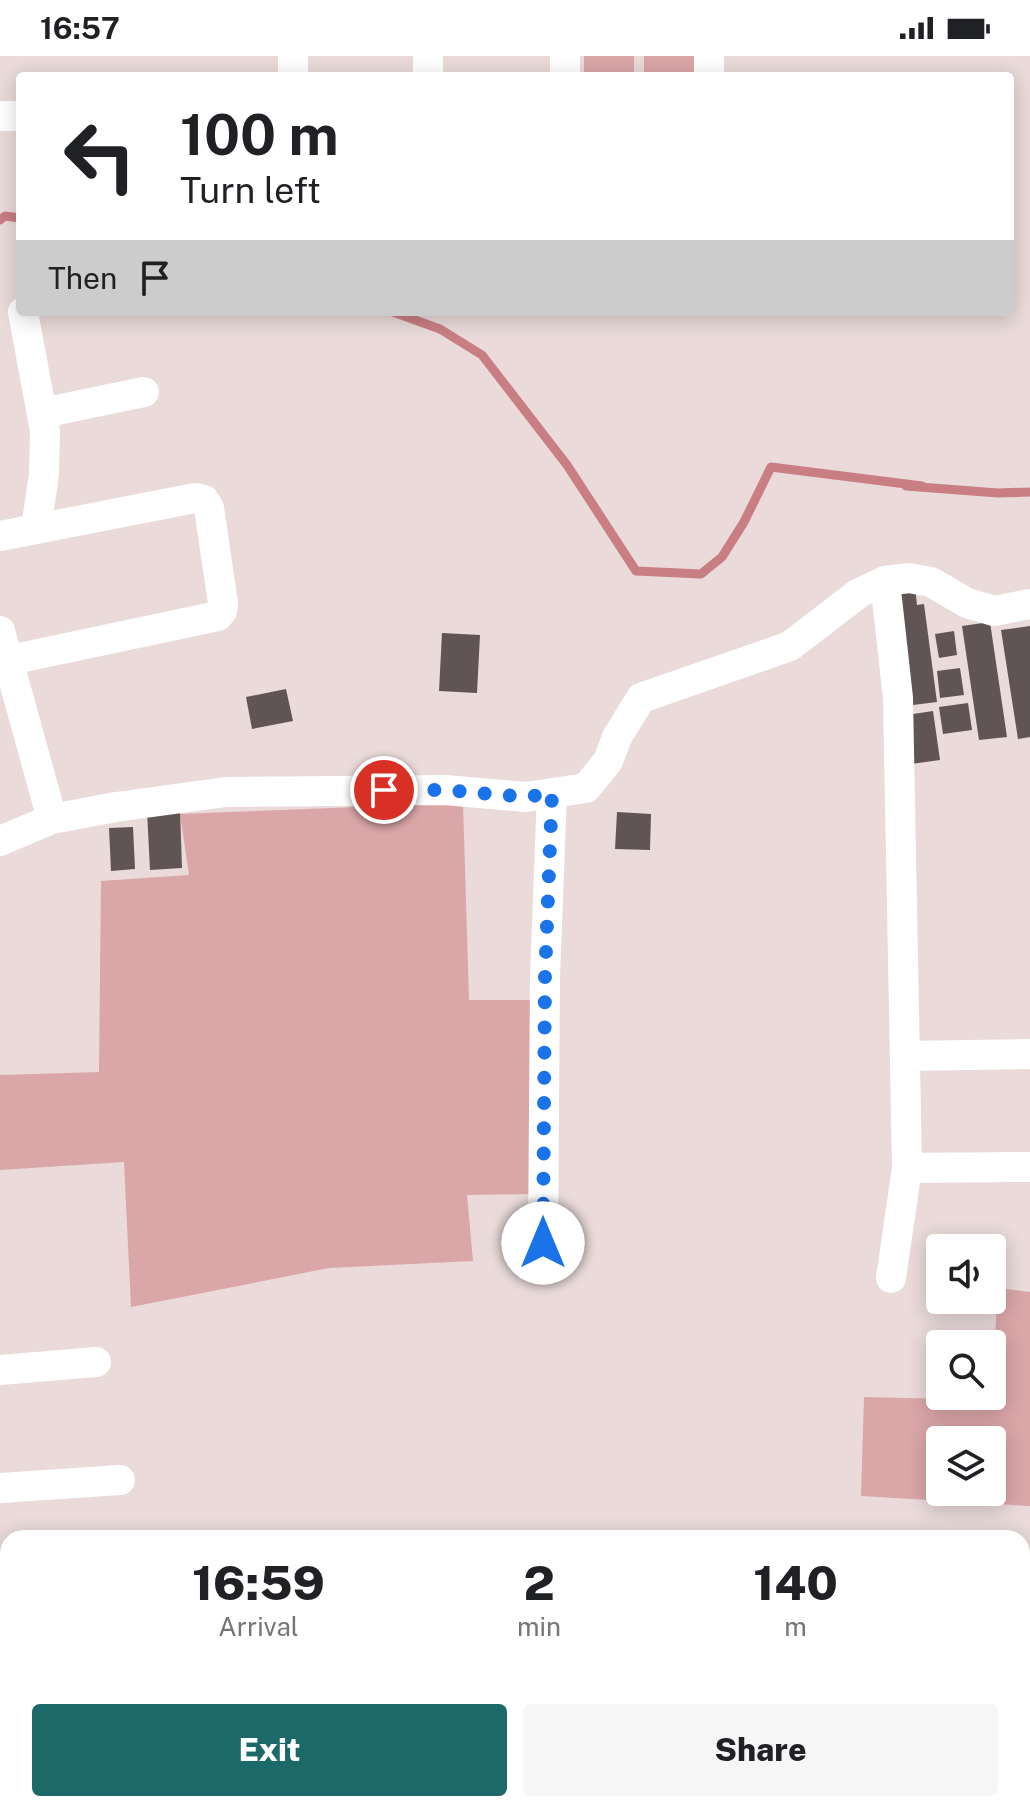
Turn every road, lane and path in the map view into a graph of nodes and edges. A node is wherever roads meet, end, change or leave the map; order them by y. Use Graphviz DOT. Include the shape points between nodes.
graph roads {
  1 [pos="24,316"];
  2 [pos="144,392"];
  3 [pos="42,413"];
  4 [pos="36,529"];
  5 [pos="0,536"];
  6 [pos="885,581"];
  7 [pos="1030,604"];
  8 [pos="0,631"];
  9 [pos="4,661"];
  10 [pos="552,793"];
  11 [pos="52,819"];
  12 [pos="0,841"];
  13 [pos="1030,1054"];
  14 [pos="905,1056"];
  15 [pos="1030,1167"];
  16 [pos="907,1168"];
  17 [pos="543,1243"];
  18 [pos="891,1278"];
  19 [pos="96,1362"];
  20 [pos="0,1370"];
  21 [pos="120,1480"];
  22 [pos="0,1488"];
  1 -- 3 [label="street"];
  2 -- 3 [label="street"];
  3 -- 4 [label="street" via="44,474"];
  4 -- 5 [label="street"];
  4 -- 9 [label="street" via="204,500 222,611"];
  6 -- 7 [label="street" via="931,582 967,603 994,611"];
  6 -- 10 [label="street" via="859,593 790,646 641,698 608,761 586,788"];
  6 -- 14 [label="street" via="898,698"];
  8 -- 9 [label="street"];
  9 -- 11 [label="street"];
  10 -- 11 [label="street" via="526,797 445,790 226,792"];
  10 -- 17 [label="street"];
  11 -- 12 [label="street"];
  13 -- 14 [label="street"];
  14 -- 16 [label="street"];
  15 -- 16 [label="street"];
  16 -- 18 [label="street"];
  19 -- 20 [label="street"];
  21 -- 22 [label="street"];
}
